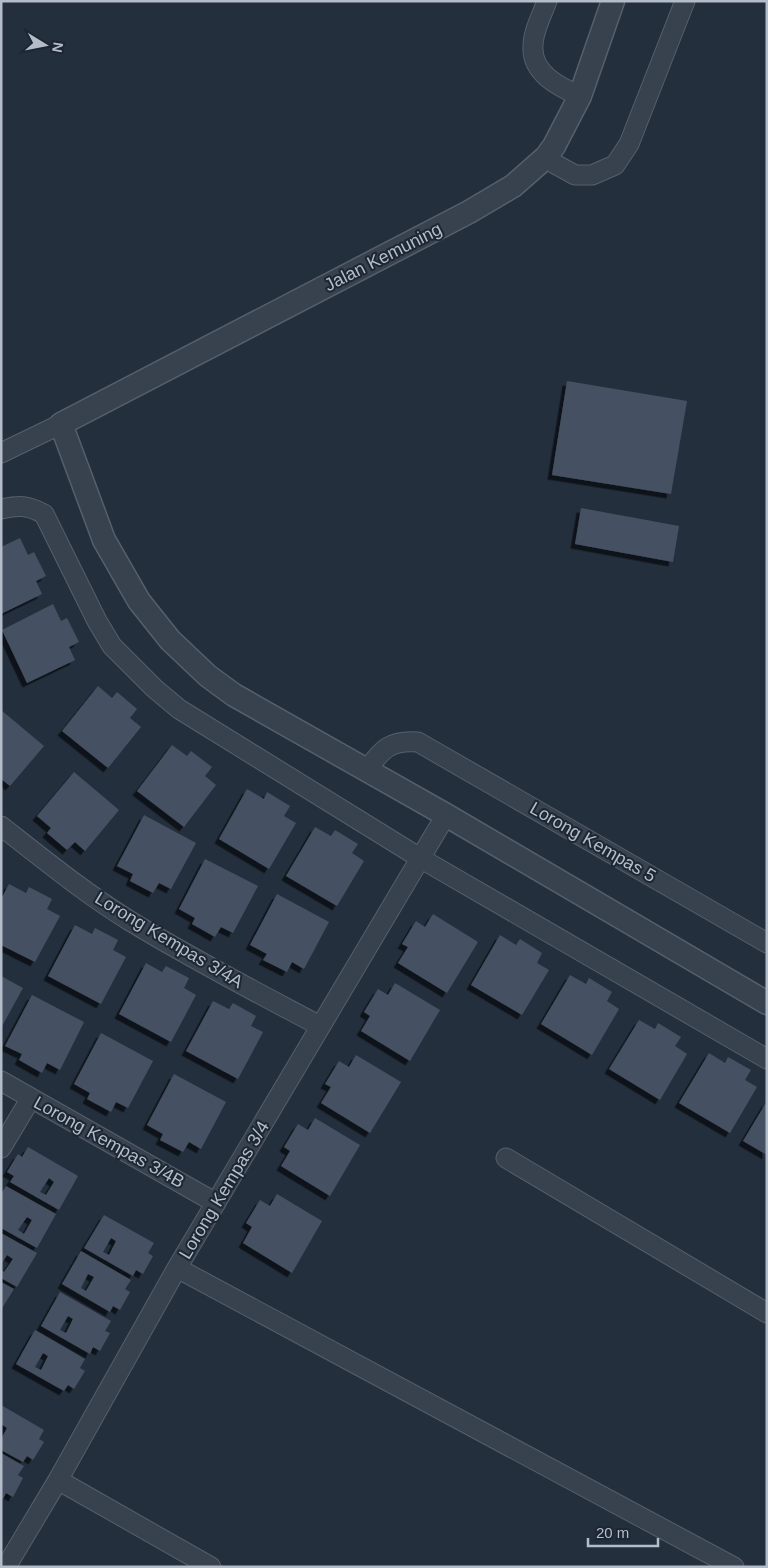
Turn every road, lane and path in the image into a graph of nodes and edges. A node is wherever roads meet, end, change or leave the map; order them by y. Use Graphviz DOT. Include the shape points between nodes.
graph roads {
  1 [pos="547,1"];
  2 [pos="613,1"];
  3 [pos="685,1"];
  4 [pos="580,96"];
  5 [pos="546,157"];
  6 [pos="61,424"];
  7 [pos="1,453"];
  8 [pos="1,510"];
  9 [pos="367,770"];
  10 [pos="446,815"];
  11 [pos="1,826"];
  12 [pos="420,858"];
  13 [pos="767,943"];
  14 [pos="767,1003"];
  15 [pos="320,1026"];
  16 [pos="767,1060"];
  17 [pos="1,1081"];
  18 [pos="31,1098"];
  19 [pos="1,1148"];
  20 [pos="506,1158"];
  21 [pos="216,1203"];
  22 [pos="177,1268"];
  23 [pos="767,1314"];
  24 [pos="58,1480"];
  25 [pos="6,1567"];
  26 [pos="211,1567"];
  27 [pos="734,1567"];
  1 -- 4 [label="street" via="532,45 534,58 538,69 548,78 562,89"];
  2 -- 4 [label="street, Jalan Kemuning"];
  3 -- 5 [label="street" via="629,144 615,165 592,175 575,175"];
  4 -- 5 [label="street, Jalan Kemuning"];
  5 -- 6 [label="street, Jalan Kemuning" via="513,186 469,212"];
  6 -- 7 [label="street"];
  6 -- 9 [label="street" via="104,540 139,601 170,640 234,696"];
  8 -- 12 [label="street" via="20,505 44,514 112,646 179,709"];
  9 -- 10 [label="street"];
  9 -- 13 [label="street, Lorong Kempas 5" via="380,751 392,744 418,742"];
  10 -- 12 [label="street, Lorong Kempas 3/4"];
  10 -- 14 [label="street"];
  11 -- 15 [label="street, Lorong Kempas 3/4A" via="129,920"];
  12 -- 15 [label="street, Lorong Kempas 3/4"];
  12 -- 16 [label="street"];
  15 -- 21 [label="street, Lorong Kempas 3/4"];
  17 -- 18 [label="street, Lorong Kempas 3/4B"];
  18 -- 19 [label="street"];
  18 -- 21 [label="street, Lorong Kempas 3/4B"];
  20 -- 23 [label="street"];
  21 -- 22 [label="street, Lorong Kempas 3/4"];
  22 -- 24 [label="street, Lorong Kempas 3/4"];
  22 -- 27 [label="street"];
  24 -- 25 [label="street, Lorong Kempas 3/4"];
  24 -- 26 [label="street"];
}
